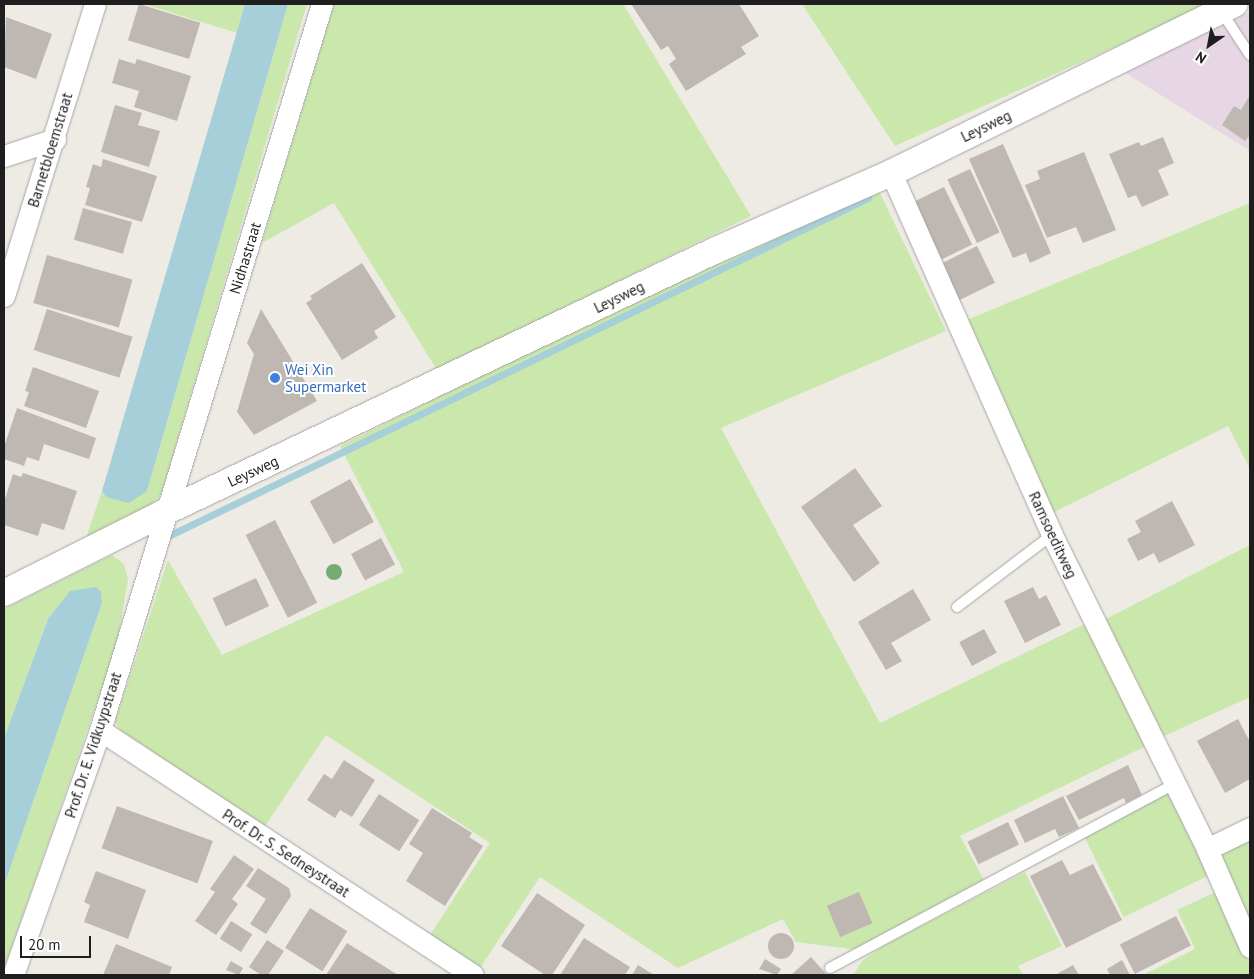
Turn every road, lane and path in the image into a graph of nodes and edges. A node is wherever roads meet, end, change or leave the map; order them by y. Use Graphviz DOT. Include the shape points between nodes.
graph roads {
  1 [pos="95,4"];
  2 [pos="322,4"];
  3 [pos="1228,7"];
  4 [pos="1250,55"];
  5 [pos="54,139"];
  6 [pos="4,156"];
  7 [pos="891,173"];
  8 [pos="4,296"];
  9 [pos="165,512"];
  10 [pos="1052,535"];
  11 [pos="4,593"];
  12 [pos="957,607"];
  13 [pos="100,730"];
  14 [pos="1174,784"];
  15 [pos="1250,828"];
  16 [pos="1207,849"];
  17 [pos="1250,947"];
  18 [pos="830,968"];
  19 [pos="13,975"];
  20 [pos="473,975"];
  1 -- 5 [label="street, Barnetbloemstraat"];
  2 -- 9 [label="street, Nidhastraat"];
  3 -- 4 [label="lane"];
  3 -- 7 [label="street, Leysweg"];
  5 -- 6 [label="street"];
  5 -- 8 [label="street, Barnetbloemstraat"];
  7 -- 9 [label="street, Leysweg" via="714,251"];
  7 -- 10 [label="street, Ramsoeditweg"];
  9 -- 11 [label="street, Leysweg"];
  9 -- 13 [label="street, Prof. Dr. E. Vidkuypstraat"];
  10 -- 12 [label="lane"];
  10 -- 14 [label="street, Ramsoeditweg"];
  13 -- 19 [label="street, Prof. Dr. E. Vidkuypstraat"];
  13 -- 20 [label="street, Prof. Dr. S. Sedneystraat"];
  14 -- 16 [label="street, Ramsoeditweg"];
  14 -- 18 [label="lane"];
  15 -- 16 [label="street"];
  16 -- 17 [label="street, Ramsoeditweg"];
}
